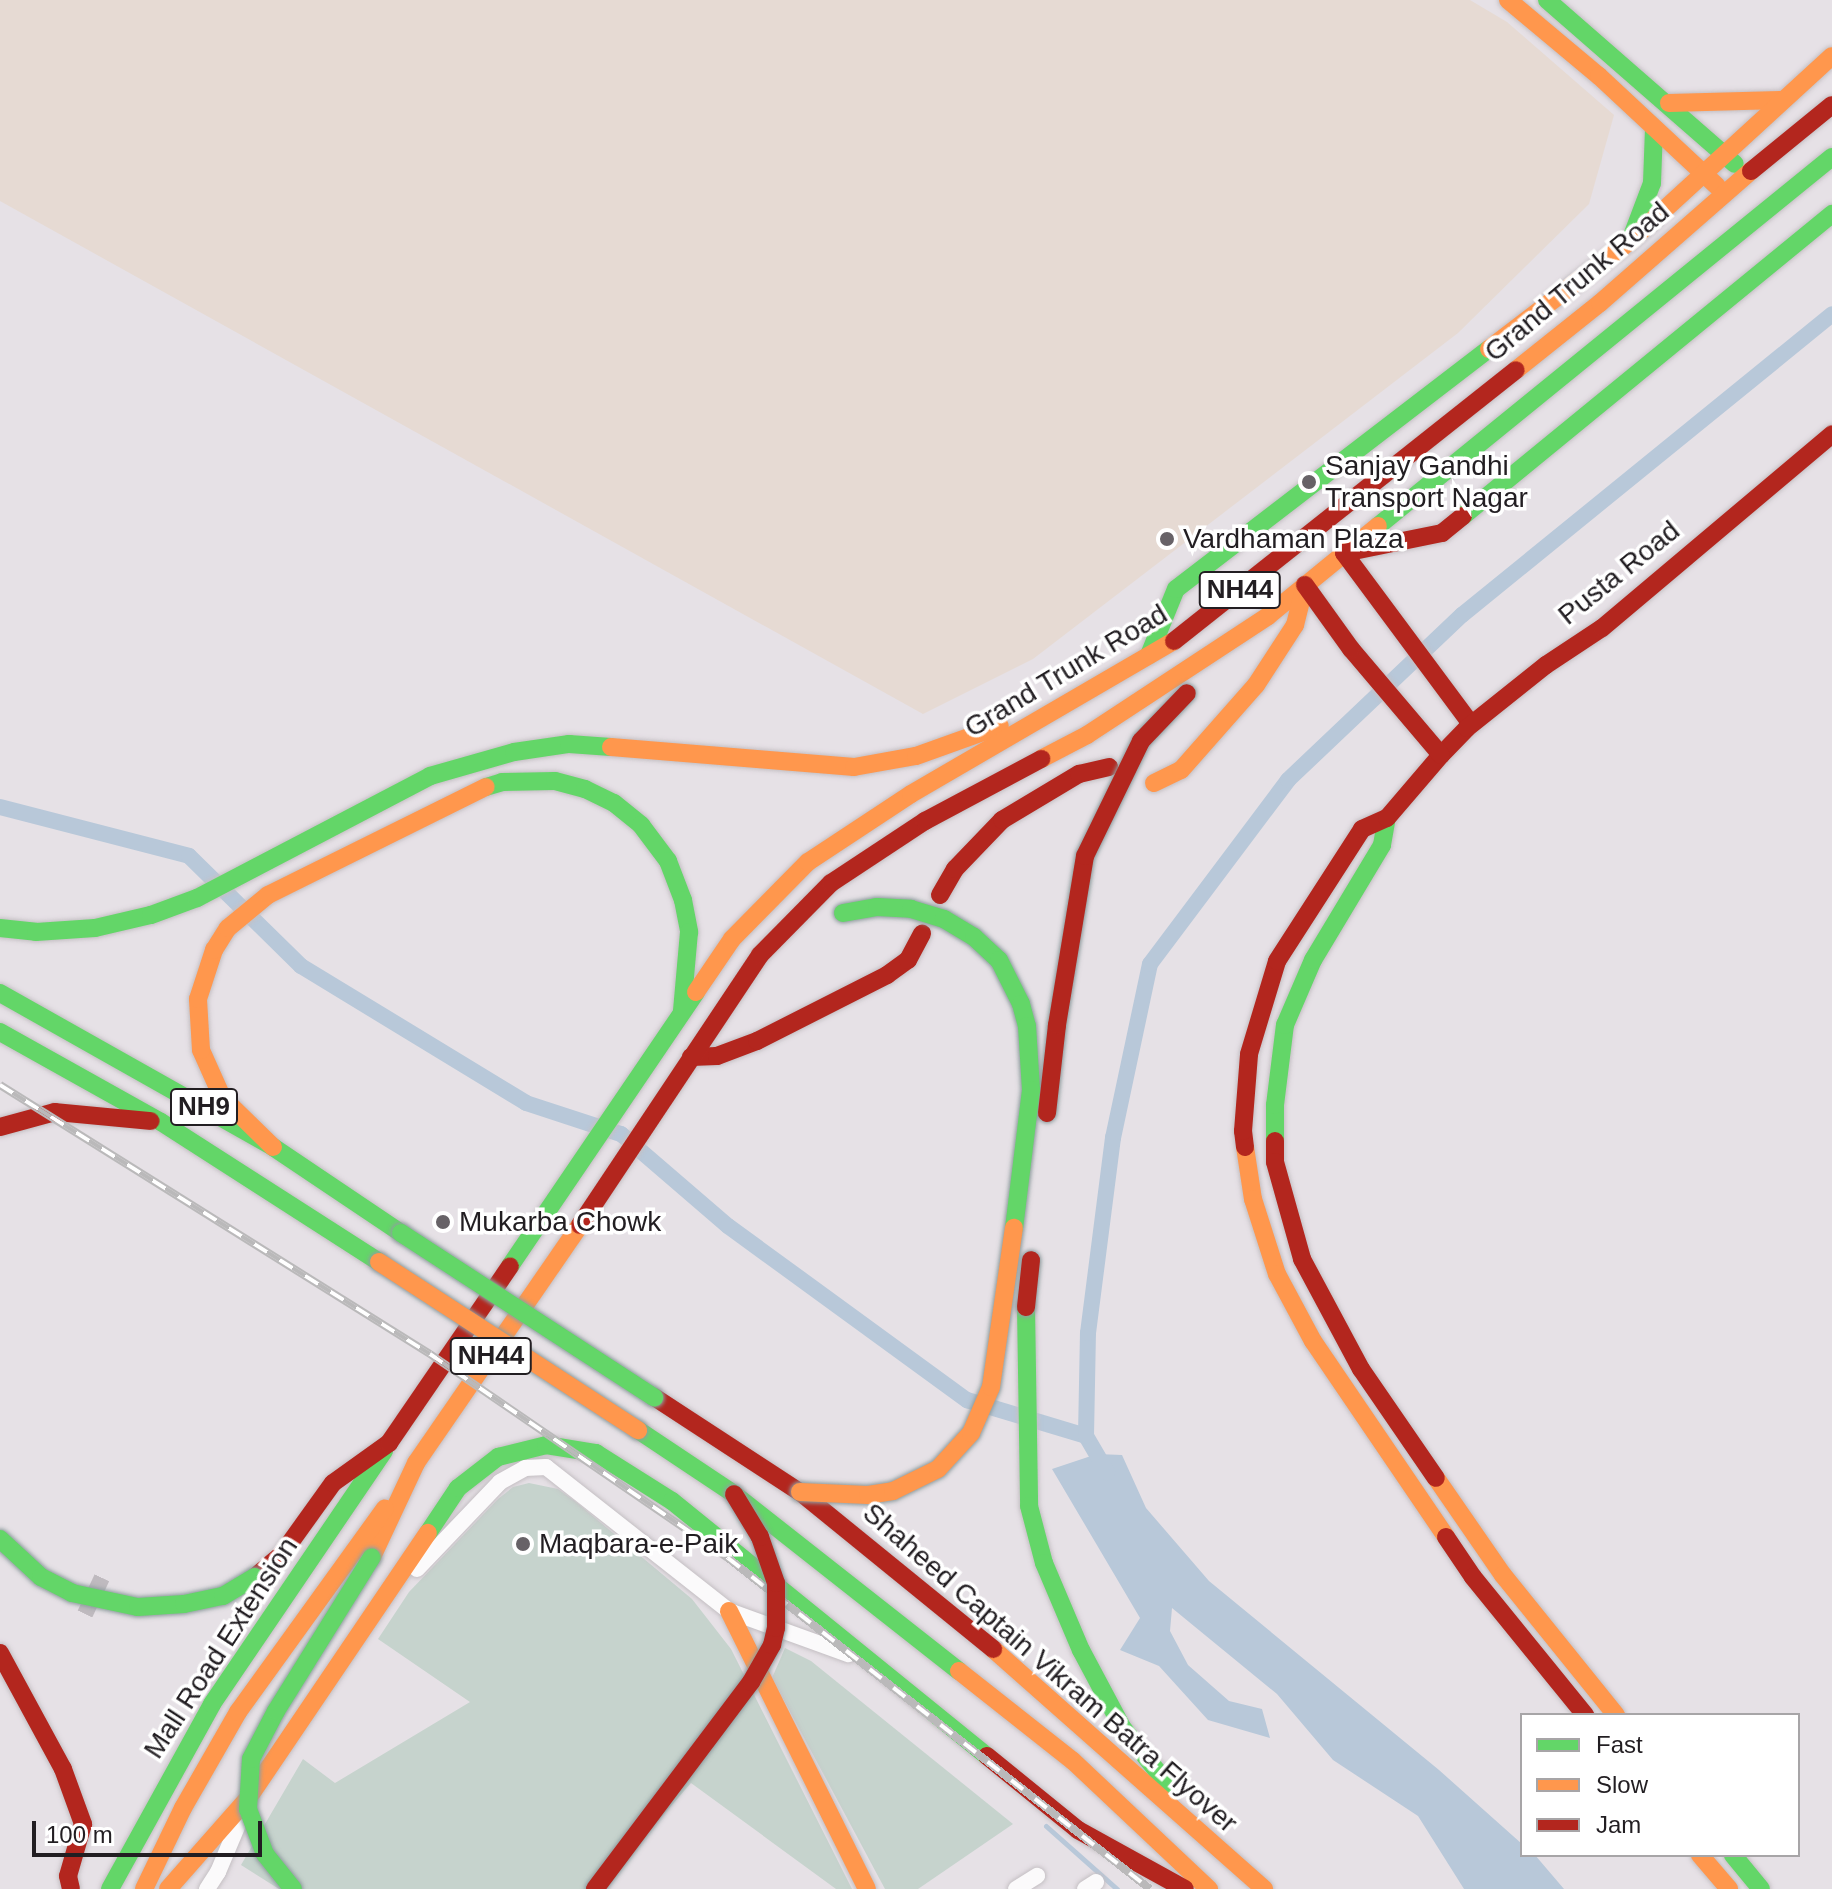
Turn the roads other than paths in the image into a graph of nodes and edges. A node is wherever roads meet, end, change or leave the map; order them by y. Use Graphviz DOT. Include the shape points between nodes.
graph roads {
  1 [pos="1508,0"];
  2 [pos="1547,0"];
  3 [pos="1832,56"];
  4 [pos="1780,100"];
  5 [pos="1669,103"];
  6 [pos="1832,105"];
  7 [pos="1654,129"];
  8 [pos="1726,154"];
  9 [pos="1832,157"];
  10 [pos="1706,174"];
  11 [pos="1746,175"];
  12 [pos="1724,193"];
  13 [pos="1832,214"];
  14 [pos="1629,242"];
  15 [pos="1832,434"];
  16 [pos="1344,553"];
  17 [pos="1305,585"];
  18 [pos="1243,634"];
  19 [pos="1149,655"];
  20 [pos="1071,700"];
  21 [pos="1471,724"];
  22 [pos="1441,755"];
  23 [pos="1109,767"];
  24 [pos="1154,783"];
  25 [pos="1387,818"];
  26 [pos="940,895"];
  27 [pos="0,928"];
  28 [pos="922,934"];
  29 [pos="775,939"];
  30 [pos="0,993"];
  31 [pos="682,1017"];
  32 [pos="0,1032"];
  33 [pos="691,1057"];
  34 [pos="161,1122"];
  35 [pos="0,1127"];
  36 [pos="1045,1134"];
  37 [pos="273,1147"];
  38 [pos="1033,1243"];
  39 [pos="389,1443"];
  40 [pos="416,1463"];
  41 [pos="800,1492"];
  42 [pos="734,1494"];
  43 [pos="0,1539"];
  44 [pos="729,1611"];
  45 [pos="372,1616"];
  46 [pos="0,1653"];
  47 [pos="872,1662"];
  48 [pos="1583,1713"];
  49 [pos="1614,1713"];
  50 [pos="249,1797"];
  51 [pos="1702,1857"];
  52 [pos="1735,1857"];
  53 [pos="1037,1876"];
  54 [pos="1257,1883"];
  55 [pos="71,1889"];
  56 [pos="110,1889"];
  57 [pos="144,1889"];
  58 [pos="168,1889"];
  59 [pos="207,1889"];
  60 [pos="293,1889"];
  61 [pos="595,1889"];
  62 [pos="867,1889"];
  63 [pos="1016,1889"];
  64 [pos="1185,1889"];
  65 [pos="1209,1889"];
  66 [pos="1729,1889"];
  67 [pos="1761,1889"];
  1 -- 7 [label="main road"];
  2 -- 5 [label="main road"];
  3 -- 4 [label="main road"];
  4 -- 5 [label="main road"];
  4 -- 8 [label="main road"];
  5 -- 8 [label="main road"];
  6 -- 11 [label="main road, Grand Trunk Road / NH44"];
  7 -- 10 [label="main road"];
  7 -- 14 [label="main road" via="1652,183"];
  8 -- 10 [label="main road"];
  8 -- 11 [label="main road"];
  9 -- 16 [label="main road, NH44"];
  10 -- 12 [label="main road"];
  10 -- 14 [label="main road"];
  11 -- 12 [label="main road, Grand Trunk Road / NH44"];
  12 -- 19 [label="main road, Grand Trunk Road / NH44" via="1600,303 1181,637"];
  13 -- 16 [label="main road" via="1442,533"];
  14 -- 19 [label="main road" via="1176,589"];
  15 -- 21 [label="main road, Pusta Road" via="1602,628"];
  16 -- 17 [label="main road, NH44"];
  16 -- 21 [label="main road"];
  17 -- 18 [label="main road, NH44"];
  17 -- 22 [label="main road" via="1351,649"];
  17 -- 24 [label="main road" via="1295,625 1256,685 1181,770"];
  18 -- 29 [label="main road, NH44" via="1087,735 925,821 831,883"];
  18 -- 36 [label="main road, bridge" via="1141,741 1085,856"];
  19 -- 20 [label="main road, Grand Trunk Road / NH44"];
  20 -- 27 [label="main road" via="916,756 854,767 569,744 514,752 430,776 197,898 151,915 95,928"];
  20 -- 31 [label="main road, Grand Trunk Road / NH44" via="808,862 732,939"];
  21 -- 22 [label="main road, Pusta Road"];
  22 -- 25 [label="main road, Pusta Road"];
  23 -- 26 [label="main road" via="1079,774 1002,820 955,869"];
  25 -- 48 [label="main road" via="1362,829 1277,961 1249,1054 1243,1131 1253,1199 1277,1274 1313,1341 1473,1577"];
  25 -- 49 [label="main road" via="1382,845 1313,960 1285,1025 1275,1105 1275,1162 1302,1259 1361,1369 1503,1575"];
  28 -- 33 [label="main road" via="908,960 887,975 757,1041 717,1056"];
  29 -- 33 [label="main road, NH44"];
  29 -- 41 [label="main road, bridge" via="877,907 911,909 944,919 999,960 1027,1026 1031,1090 991,1387 971,1433 938,1469 893,1491 844,1496"];
  30 -- 37 [label="main road, Shaheed Captain Vikram Batra Flyover / NH9"];
  31 -- 37 [label="main road" via="689,932 683,900 655,842 614,803 585,789 555,781 502,782 470,792 359,847 247,910 228,928 204,973 197,1024 210,1074 239,1116"];
  31 -- 39 [label="main road, Grand Trunk Road / NH44"];
  32 -- 34 [label="main road, Shaheed Captain Vikram Batra Flyover"];
  33 -- 40 [label="main road, NH44"];
  34 -- 35 [label="main road" via="55,1112"];
  34 -- 42 [label="main road, Shaheed Captain Vikram Batra Flyover / NH9, bridge"];
  37 -- 41 [label="main road, Shaheed Captain Vikram Batra Flyover / NH9, bridge"];
  38 -- 54 [label="main road, bridge" via="1026,1307 1029,1506 1044,1563 1122,1727 1187,1809"];
  39 -- 43 [label="main road, bridge" via="333,1483 282,1554 223,1596 138,1607 72,1593 41,1577"];
  39 -- 56 [label="main road, Mall Road Extension" via="212,1704"];
  40 -- 57 [label="main road, Mall Road Extension" via="238,1712"];
  40 -- 60 [label="main road, bridge" via="372,1557 251,1759 248,1809 265,1854"];
  41 -- 54 [label="main road, Shaheed Captain Vikram Batra Flyover" via="966,1625"];
  42 -- 61 [label="main road, bridge" via="760,1537 776,1583 772,1645 751,1682"];
  42 -- 65 [label="main road, Shaheed Captain Vikram Batra Flyover" via="1073,1761"];
  44 -- 45 [label="street" via="546,1467 536,1467 500,1482"];
  44 -- 47 [label="street"];
  44 -- 62 [label="main road"];
  45 -- 47 [label="main road" via="470,1476 513,1451 563,1445 611,1460 672,1501"];
  45 -- 50 [label="main road"];
  46 -- 55 [label="main road" via="63,1769 83,1824 68,1876"];
  47 -- 64 [label="main road" via="1078,1830"];
  50 -- 58 [label="main road"];
  50 -- 59 [label="street"];
  51 -- 66 [label="main road"];
  52 -- 67 [label="main road"];
  53 -- 63 [label="street"];
}
